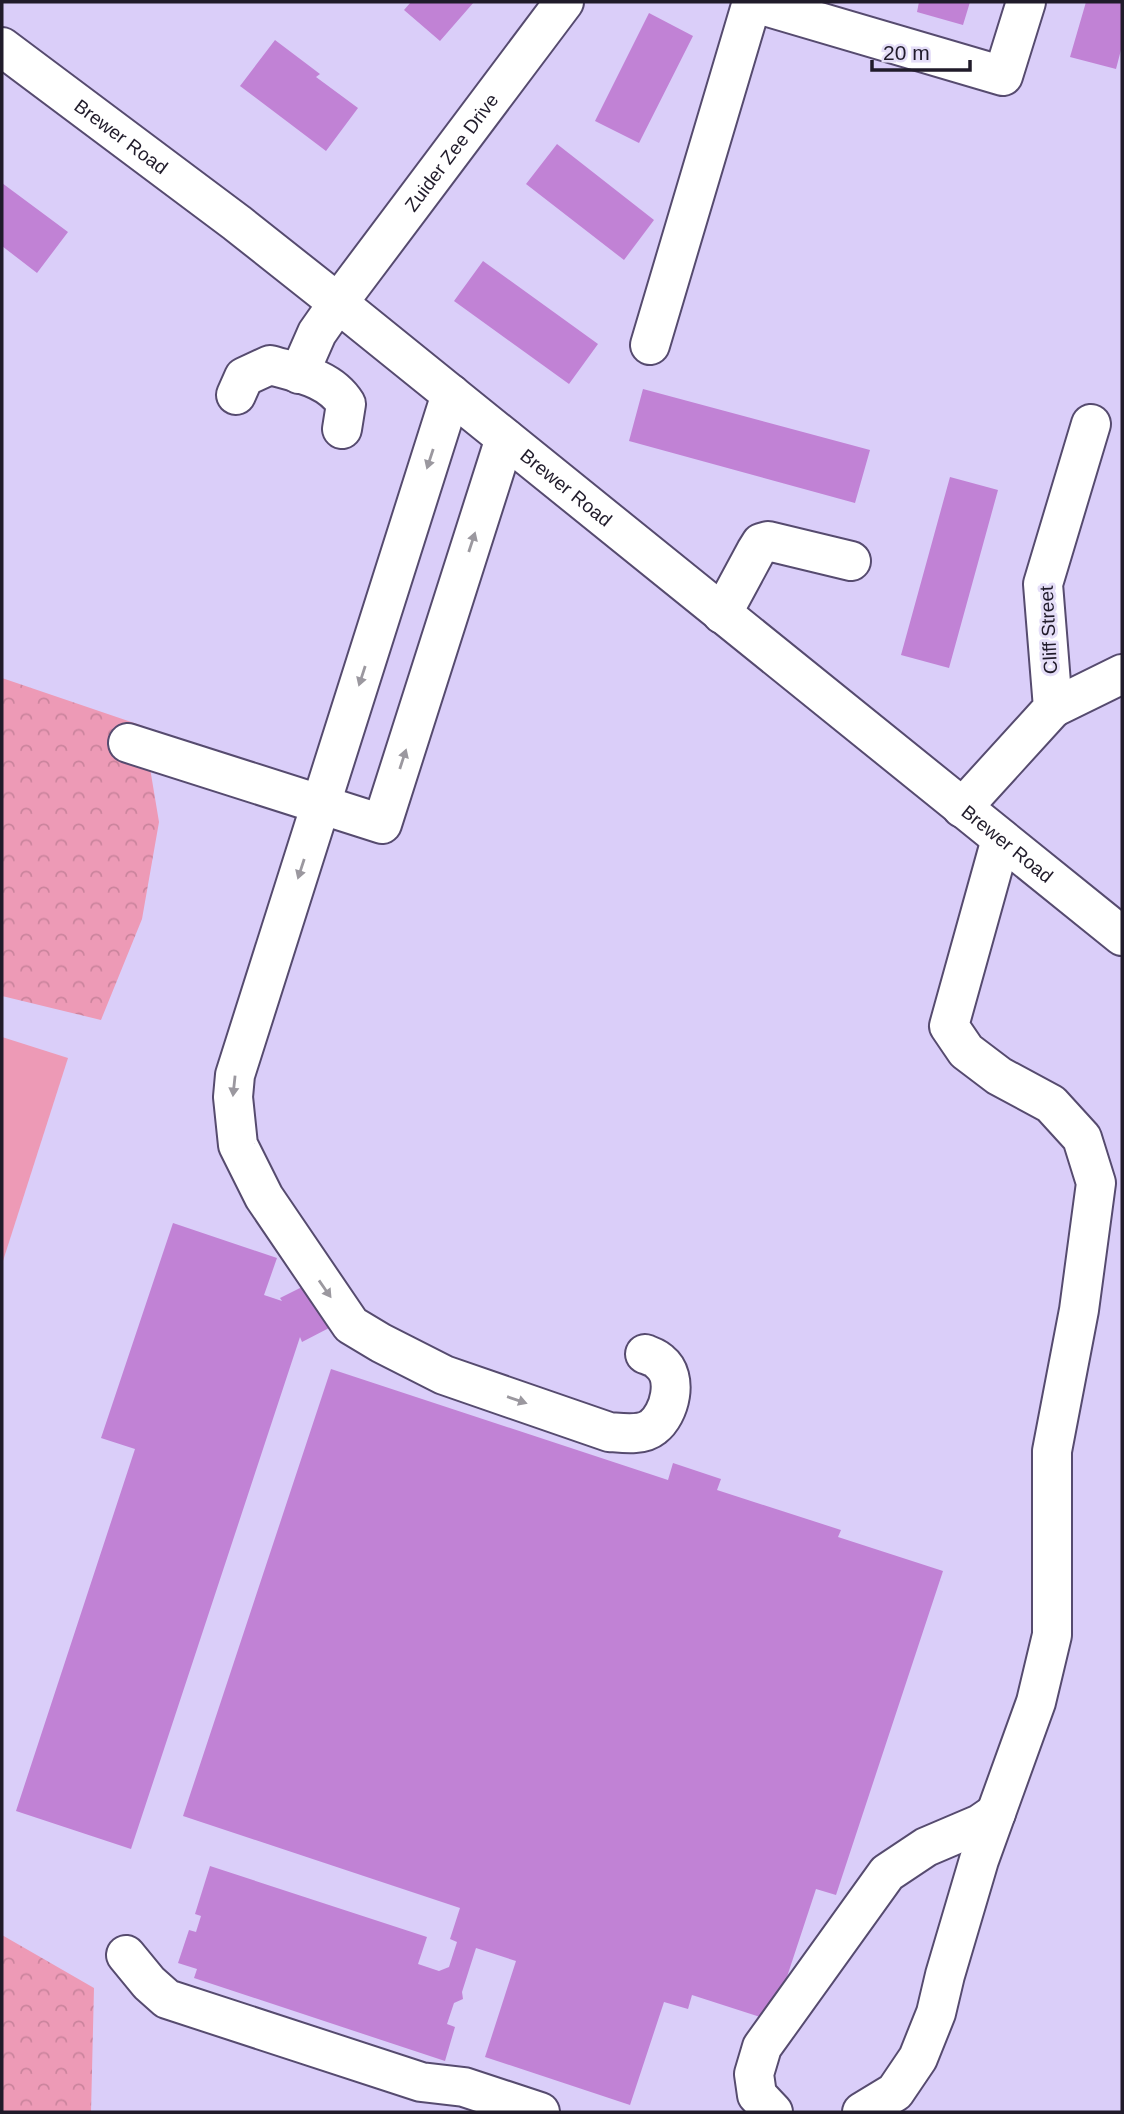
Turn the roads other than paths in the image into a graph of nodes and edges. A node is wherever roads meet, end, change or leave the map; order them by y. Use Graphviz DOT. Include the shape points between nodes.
graph roads {
  1 [pos="564,2"];
  2 [pos="752,2"];
  3 [pos="1026,2"];
  4 [pos="2,47"];
  5 [pos="338,303"];
  6 [pos="650,345"];
  7 [pos="299,374"];
  8 [pos="451,394"];
  9 [pos="236,395"];
  10 [pos="1091,424"];
  11 [pos="342,429"];
  12 [pos="505,438"];
  13 [pos="851,561"];
  14 [pos="722,614"];
  15 [pos="1122,674"];
  16 [pos="1053,708"];
  17 [pos="128,743"];
  18 [pos="321,804"];
  19 [pos="962,808"];
  20 [pos="1001,839"];
  21 [pos="1119,928"];
  22 [pos="645,1354"];
  23 [pos="996,1813"];
  24 [pos="126,1955"];
  25 [pos="758,2106"];
  26 [pos="540,2112"];
  27 [pos="862,2112"];
  1 -- 5 [label="street, Zuider Zee Drive"];
  2 -- 3 [label="street" via="1003,76"];
  2 -- 6 [label="street"];
  4 -- 5 [label="street, Brewer Road"];
  5 -- 7 [label="street, Zuider Zee Drive" via="317,333"];
  5 -- 8 [label="street, Brewer Road"];
  7 -- 9 [label="street" via="270,365 244,377"];
  7 -- 11 [label="street" via="329,384 340,394 346,404"];
  8 -- 12 [label="street, Brewer Road"];
  8 -- 18 [label="street, one-way"];
  10 -- 16 [label="street, Cliff Street" via="1043,584"];
  12 -- 14 [label="street, Brewer Road"];
  18 -- 12 [label="street, one-way" via="382,824"];
  13 -- 14 [label="street" via="761,543"];
  14 -- 19 [label="street, Brewer Road"];
  15 -- 16 [label="street"];
  16 -- 19 [label="street"];
  17 -- 18 [label="street"];
  18 -- 22 [label="street, one-way" via="235,1075 238,1145 264,1197 351,1325 444,1376 609,1432 634,1433 652,1429 664,1415 671,1394 662,1362"];
  19 -- 20 [label="street, Brewer Road"];
  20 -- 21 [label="street, Brewer Road"];
  20 -- 23 [label="street" via="949,1026 966,1051 999,1076 1051,1104 1082,1138 1096,1182 1079,1311 1052,1451 1052,1635 1036,1702"];
  23 -- 25 [label="street" via="926,1847 887,1873 762,2048 754,2074"];
  23 -- 27 [label="street" via="918,2059 895,2092"];
  24 -- 26 [label="street" via="167,1999 421,2082 464,2087"];
}
